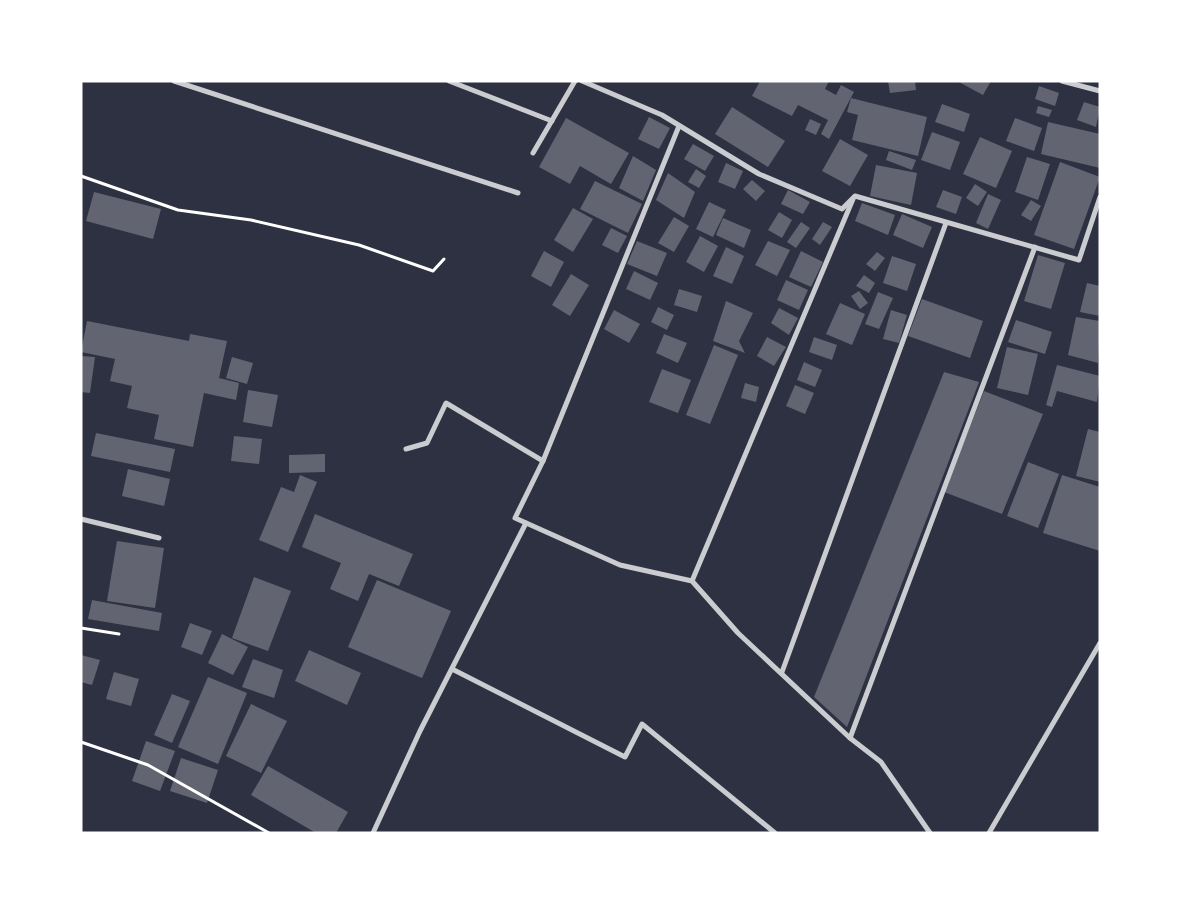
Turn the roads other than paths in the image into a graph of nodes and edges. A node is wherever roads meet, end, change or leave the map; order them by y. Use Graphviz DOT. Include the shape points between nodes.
graph roads {
  1 [pos="174,81"];
  2 [pos="449,81"];
  3 [pos="575,81"];
  4 [pos="582,81"];
  5 [pos="1062,81"];
  6 [pos="1100,90"];
  7 [pos="552,121"];
  8 [pos="679,126"];
  9 [pos="534,153"];
  10 [pos="518,192"];
  11 [pos="854,196"];
  12 [pos="1100,197"];
  13 [pos="946,222"];
  14 [pos="1035,247"];
  15 [pos="406,449"];
  16 [pos="543,461"];
  17 [pos="81,519"];
  18 [pos="526,523"];
  19 [pos="158,538"];
  20 [pos="692,581"];
  21 [pos="1100,643"];
  22 [pos="452,669"];
  23 [pos="782,672"];
  24 [pos="850,738"];
  25 [pos="373,833"];
  26 [pos="774,833"];
  27 [pos="930,833"];
  28 [pos="989,833"];
  1 -- 10 [label="street"];
  2 -- 7 [label="street"];
  3 -- 7 [label="street"];
  4 -- 8 [label="street" via="662,115"];
  5 -- 6 [label="street"];
  7 -- 9 [label="street"];
  8 -- 11 [label="street" via="759,174 842,209"];
  8 -- 16 [label="street"];
  11 -- 13 [label="street"];
  11 -- 20 [label="street"];
  12 -- 14 [label="street" via="1079,260"];
  13 -- 14 [label="street"];
  13 -- 23 [label="street"];
  14 -- 24 [label="street"];
  15 -- 16 [label="street" via="428,443 446,403"];
  16 -- 18 [label="street" via="516,518"];
  17 -- 19 [label="street"];
  18 -- 20 [label="street" via="620,565"];
  18 -- 22 [label="street"];
  20 -- 23 [label="street" via="738,632"];
  21 -- 28 [label="street"];
  22 -- 25 [label="street"];
  22 -- 26 [label="street" via="625,757 642,724"];
  23 -- 24 [label="street"];
  24 -- 27 [label="street" via="881,762"];
}
